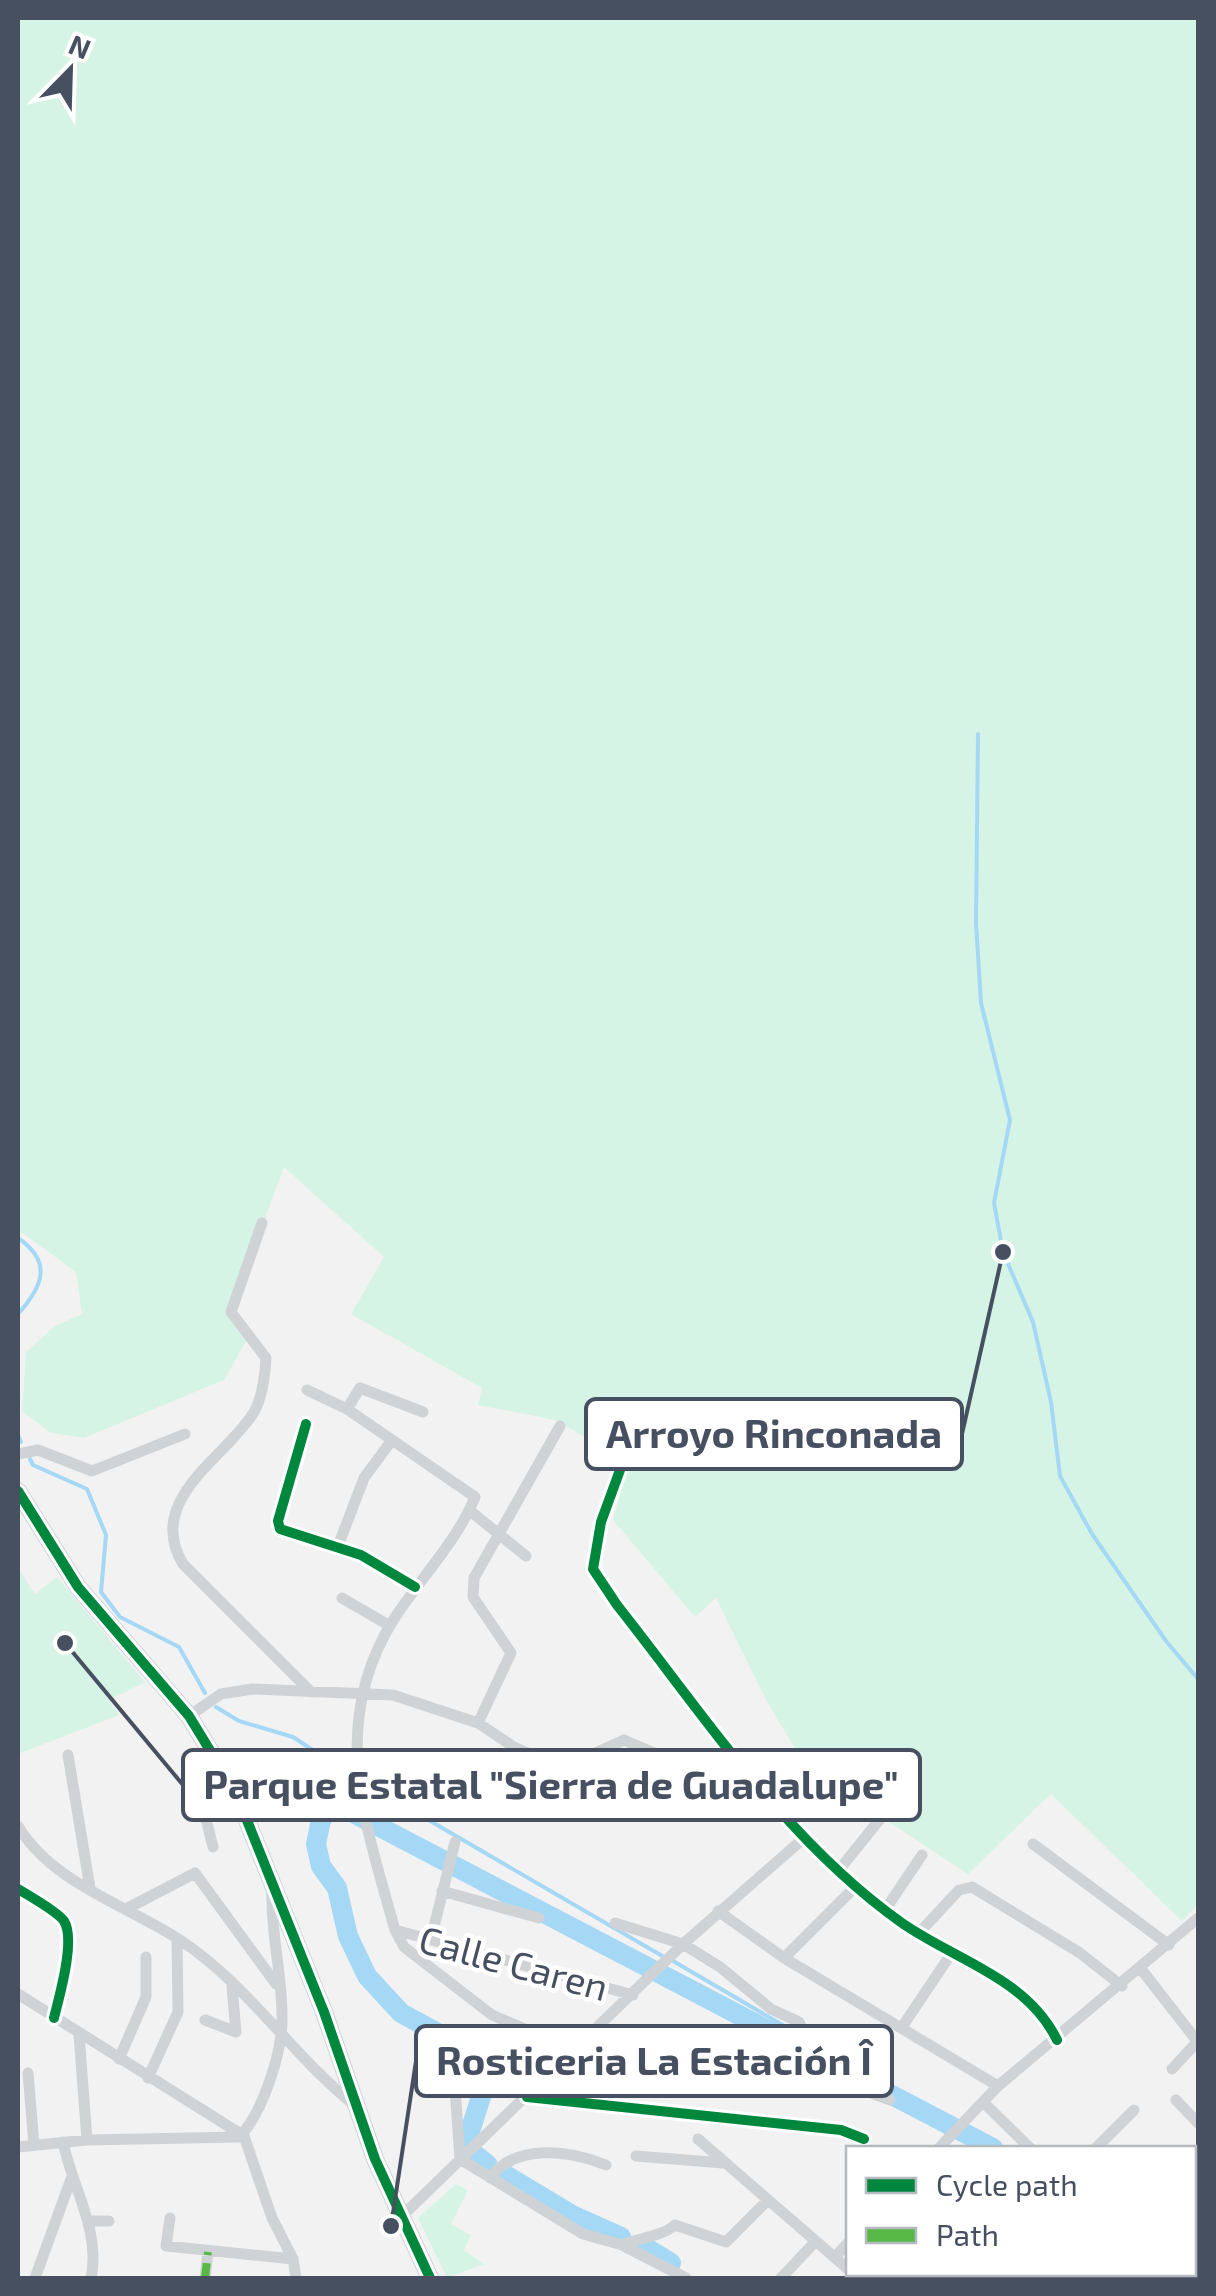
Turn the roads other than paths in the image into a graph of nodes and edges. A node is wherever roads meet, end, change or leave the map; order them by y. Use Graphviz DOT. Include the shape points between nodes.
graph roads {
  1 [pos="262,1223"];
  2 [pos="307,1390"];
  3 [pos="346,1409"];
  4 [pos="423,1412"];
  5 [pos="306,1424"];
  6 [pos="560,1426"];
  7 [pos="185,1434"];
  8 [pos="392,1440"];
  9 [pos="18,1454"];
  10 [pos="620,1470"];
  11 [pos="18,1492"];
  12 [pos="469,1510"];
  13 [pos="498,1532"];
  14 [pos="338,1546"];
  15 [pos="526,1556"];
  16 [pos="415,1587"];
  17 [pos="342,1598"];
  18 [pos="390,1626"];
  19 [pos="311,1692"];
  20 [pos="361,1695"];
  21 [pos="189,1716"];
  22 [pos="478,1724"];
  23 [pos="212,1754"];
  24 [pos="68,1755"];
  25 [pos="776,1806"];
  26 [pos="880,1818"];
  27 [pos="18,1826"];
  28 [pos="804,1838"];
  29 [pos="455,1842"];
  30 [pos="1033,1844"];
  31 [pos="213,1847"];
  32 [pos="18,1848"];
  33 [pos="33,1850"];
  34 [pos="922,1855"];
  35 [pos="838,1870"];
  36 [pos="273,1884"];
  37 [pos="856,1886"];
  38 [pos="18,1888"];
  39 [pos="90,1888"];
  40 [pos="442,1890"];
  41 [pos="126,1909"];
  42 [pos="886,1910"];
  43 [pos="718,1911"];
  44 [pos="539,1918"];
  45 [pos="1198,1918"];
  46 [pos="615,1923"];
  47 [pos="395,1930"];
  48 [pos="918,1934"];
  49 [pos="177,1938"];
  50 [pos="430,1939"];
  51 [pos="682,1944"];
  52 [pos="1169,1944"];
  53 [pos="950,1954"];
  54 [pos="146,1957"];
  55 [pos="784,1958"];
  56 [pos="1141,1969"];
  57 [pos="1122,1986"];
  58 [pos="232,1987"];
  59 [pos="279,1988"];
  60 [pos="18,1994"];
  61 [pos="633,1994"];
  62 [pos="54,2018"];
  63 [pos="205,2020"];
  64 [pos="902,2027"];
  65 [pos="79,2034"];
  66 [pos="280,2034"];
  67 [pos="1057,2040"];
  68 [pos="1198,2041"];
  69 [pos="580,2046"];
  70 [pos="800,2056"];
  71 [pos="119,2059"];
  72 [pos="1172,2069"];
  73 [pos="28,2073"];
  74 [pos="148,2078"];
  75 [pos="998,2086"];
  76 [pos="455,2088"];
  77 [pos="527,2097"];
  78 [pos="890,2100"];
  79 [pos="1176,2100"];
  80 [pos="984,2102"];
  81 [pos="356,2106"];
  82 [pos="1134,2110"];
  83 [pos="1198,2123"];
  84 [pos="239,2137"];
  85 [pos="864,2139"];
  86 [pos="86,2140"];
  87 [pos="698,2140"];
  88 [pos="63,2142"];
  89 [pos="34,2145"];
  90 [pos="941,2146"];
  91 [pos="1028,2146"];
  92 [pos="1098,2146"];
  93 [pos="18,2148"];
  94 [pos="636,2156"];
  95 [pos="460,2159"];
  96 [pos="723,2163"];
  97 [pos="606,2165"];
  98 [pos="490,2178"];
  99 [pos="71,2179"];
  100 [pos="767,2201"];
  101 [pos="401,2217"];
  102 [pos="170,2218"];
  103 [pos="88,2221"];
  104 [pos="109,2221"];
  105 [pos="816,2242"];
  106 [pos="846,2245"];
  107 [pos="622,2246"];
  108 [pos="208,2252"];
  109 [pos="835,2257"];
  110 [pos="293,2259"];
  111 [pos="846,2267"];
  112 [pos="35,2278"];
  113 [pos="91,2278"];
  114 [pos="206,2278"];
  115 [pos="296,2278"];
  116 [pos="430,2278"];
  117 [pos="686,2278"];
  118 [pos="780,2278"];
  1 -- 19 [label="street" via="231,1312 266,1358 260,1399 185,1491 174,1541 183,1564"];
  2 -- 3 [label="street"];
  3 -- 4 [label="street" via="360,1388"];
  3 -- 8 [label="street"];
  5 -- 14 [label="street" via="280,1529"];
  6 -- 13 [label="street"];
  7 -- 9 [label="street" via="92,1470 31,1449"];
  8 -- 12 [label="street" via="475,1497"];
  8 -- 14 [label="street" via="364,1478"];
  10 -- 25 [label="street" via="601,1522 594,1570"];
  11 -- 21 [label="street" via="78,1587"];
  12 -- 13 [label="street"];
  12 -- 16 [label="street"];
  13 -- 15 [label="street"];
  13 -- 22 [label="street" via="474,1578 473,1597 511,1653"];
  14 -- 16 [label="street"];
  16 -- 18 [label="street"];
  17 -- 18 [label="street"];
  18 -- 20 [label="street"];
  19 -- 20 [label="street"];
  19 -- 21 [label="street" via="233,1691"];
  20 -- 22 [label="street" via="406,1697"];
  20 -- 47 [label="street" via="355,1751 360,1805"];
  21 -- 23 [label="street"];
  22 -- 25 [label="street" via="514,1748 564,1765 615,1742 633,1742"];
  23 -- 31 [label="street" via="202,1802"];
  23 -- 36 [label="street" via="253,1829"];
  24 -- 39 [label="street"];
  25 -- 28 [label="street"];
  26 -- 35 [label="street"];
  27 -- 33 [label="street"];
  28 -- 35 [label="street"];
  28 -- 43 [label="street"];
  29 -- 40 [label="street"];
  30 -- 52 [label="street"];
  32 -- 33 [label="street"];
  33 -- 39 [label="street"];
  34 -- 42 [label="street"];
  35 -- 37 [label="street"];
  36 -- 59 [label="street"];
  36 -- 81 [label="street"];
  37 -- 42 [label="street"];
  37 -- 55 [label="street"];
  38 -- 62 [label="street" via="64,1922 65,1975"];
  39 -- 41 [label="street"];
  40 -- 44 [label="street"];
  40 -- 50 [label="street"];
  41 -- 49 [label="street"];
  41 -- 59 [label="street" via="194,1872"];
  42 -- 48 [label="street"];
  43 -- 51 [label="street"];
  43 -- 55 [label="street"];
  45 -- 52 [label="street"];
  46 -- 51 [label="street"];
  47 -- 50 [label="street, Calle Caren"];
  47 -- 69 [label="street" via="404,1948 492,2015"];
  48 -- 53 [label="street"];
  48 -- 57 [label="street" via="966,1886 1035,1924"];
  49 -- 58 [label="street"];
  49 -- 74 [label="street" via="178,2012"];
  50 -- 61 [label="street, Calle Caren"];
  51 -- 61 [label="street"];
  51 -- 70 [label="street" via="799,2022"];
  52 -- 56 [label="street"];
  53 -- 64 [label="street"];
  53 -- 67 [label="street" via="1033,2004"];
  54 -- 71 [label="street" via="148,1989"];
  55 -- 64 [label="street"];
  56 -- 57 [label="street"];
  56 -- 68 [label="street"];
  57 -- 67 [label="street"];
  58 -- 63 [label="street" via="236,2032"];
  58 -- 66 [label="street"];
  59 -- 66 [label="street"];
  60 -- 62 [label="street"];
  61 -- 69 [label="street"];
  62 -- 65 [label="street"];
  64 -- 75 [label="street"];
  65 -- 71 [label="street"];
  65 -- 86 [label="street"];
  66 -- 81 [label="street"];
  66 -- 84 [label="street" via="261,2104"];
  67 -- 75 [label="street"];
  68 -- 72 [label="street"];
  69 -- 77 [label="street"];
  69 -- 78 [label="street" via="794,2064"];
  71 -- 74 [label="street"];
  73 -- 89 [label="street"];
  74 -- 84 [label="street"];
  75 -- 80 [label="street"];
  76 -- 95 [label="street"];
  77 -- 85 [label="street" via="841,2130"];
  77 -- 95 [label="street"];
  79 -- 83 [label="street"];
  80 -- 90 [label="street"];
  80 -- 91 [label="street"];
  81 -- 101 [label="street"];
  82 -- 92 [label="street"];
  84 -- 86 [label="street"];
  84 -- 110 [label="street"];
  86 -- 88 [label="street"];
  87 -- 96 [label="street"];
  88 -- 89 [label="street"];
  88 -- 99 [label="street"];
  89 -- 93 [label="street"];
  94 -- 96 [label="street"];
  95 -- 98 [label="street"];
  95 -- 101 [label="street"];
  96 -- 100 [label="street"];
  97 -- 98 [label="street" via="573,2152 512,2157"];
  98 -- 107 [label="street" via="583,2234"];
  99 -- 103 [label="street"];
  99 -- 112 [label="street"];
  100 -- 105 [label="street"];
  100 -- 107 [label="street" via="726,2242 676,2225"];
  101 -- 116 [label="street"];
  102 -- 108 [label="street" via="164,2246"];
  103 -- 104 [label="street"];
  103 -- 113 [label="street"];
  105 -- 109 [label="street"];
  105 -- 118 [label="street"];
  106 -- 109 [label="street"];
  107 -- 117 [label="street"];
  108 -- 110 [label="street"];
  108 -- 114 [label="street"];
  109 -- 111 [label="street"];
  110 -- 115 [label="street"];
}
